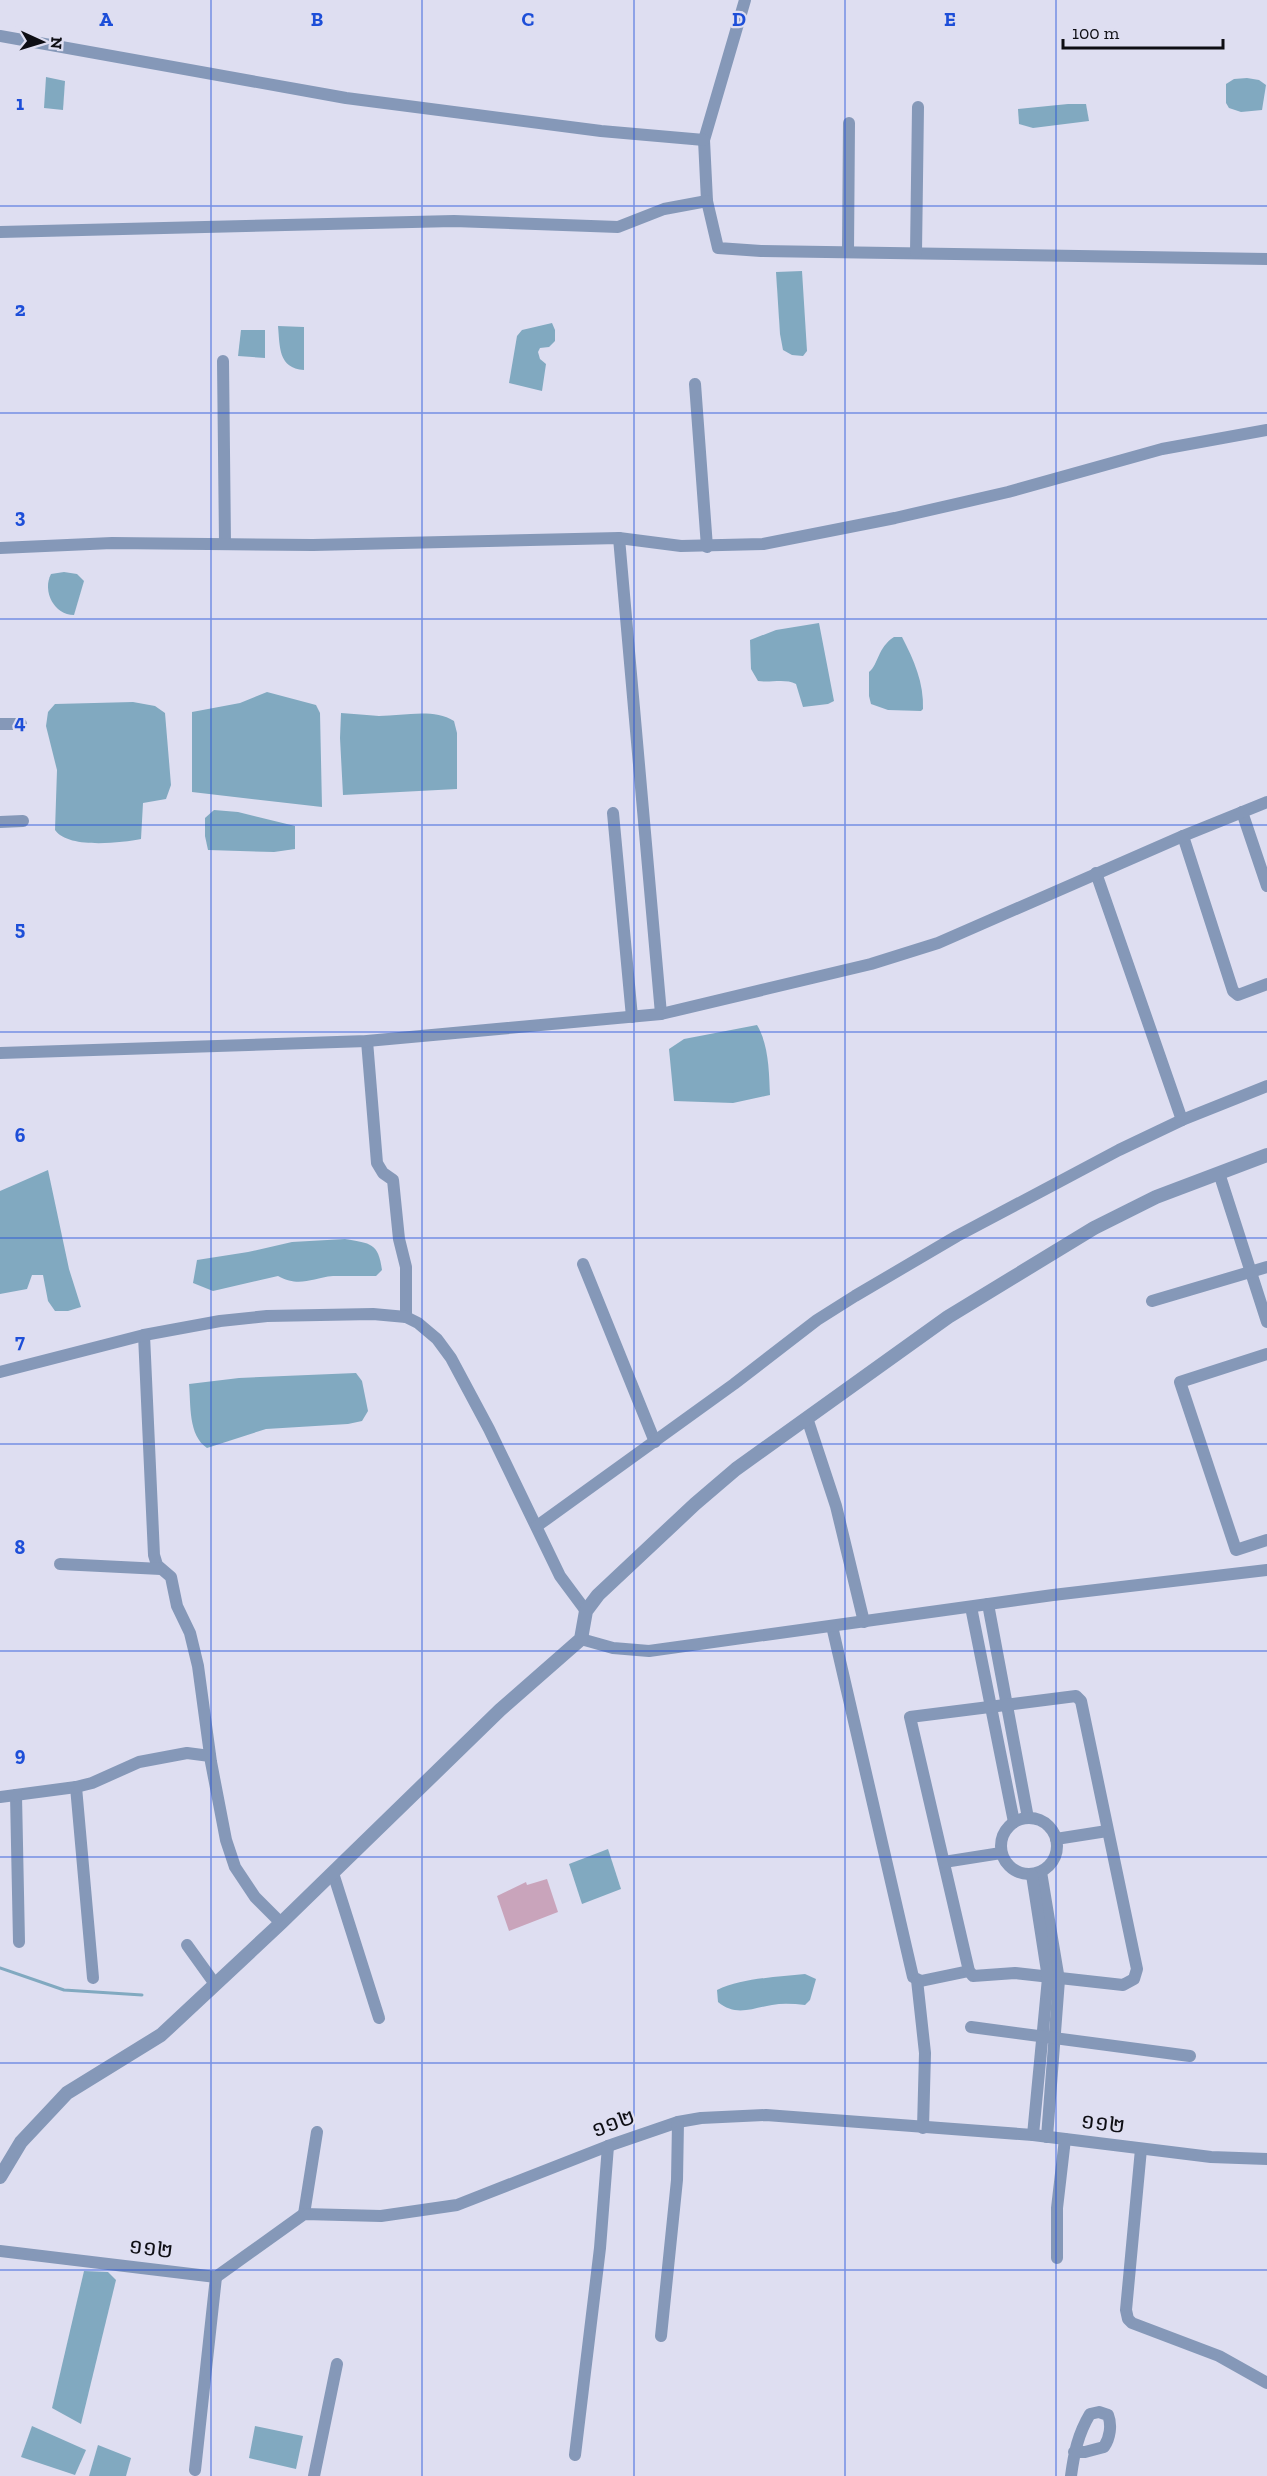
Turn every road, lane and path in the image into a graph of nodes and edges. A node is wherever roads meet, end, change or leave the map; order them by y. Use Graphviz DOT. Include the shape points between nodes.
graph roads {
  1 [pos="745,0"];
  2 [pos="0,36"];
  3 [pos="918,107"];
  4 [pos="849,123"];
  5 [pos="704,140"];
  6 [pos="707,201"];
  7 [pos="0,232"];
  8 [pos="848,251"];
  9 [pos="915,252"];
  10 [pos="1267,259"];
  11 [pos="223,361"];
  12 [pos="695,384"];
  13 [pos="1267,430"];
  14 [pos="619,538"];
  15 [pos="225,543"];
  16 [pos="707,547"];
  17 [pos="0,548"];
  18 [pos="0,724"];
  19 [pos="21,724"];
  20 [pos="1267,802"];
  21 [pos="1242,812"];
  22 [pos="613,813"];
  23 [pos="23,821"];
  24 [pos="0,822"];
  25 [pos="1183,836"];
  26 [pos="1096,873"];
  27 [pos="1267,886"];
  28 [pos="1267,984"];
  29 [pos="661,1014"];
  30 [pos="632,1017"];
  31 [pos="367,1041"];
  32 [pos="0,1053"];
  33 [pos="1267,1086"];
  34 [pos="1182,1120"];
  35 [pos="1267,1155"];
  36 [pos="1219,1173"];
  37 [pos="583,1264"];
  38 [pos="1267,1267"];
  39 [pos="1252,1271"];
  40 [pos="1152,1301"];
  41 [pos="406,1317"];
  42 [pos="1267,1322"];
  43 [pos="144,1335"];
  44 [pos="1267,1354"];
  45 [pos="0,1372"];
  46 [pos="807,1418"];
  47 [pos="655,1442"];
  48 [pos="537,1526"];
  49 [pos="1267,1540"];
  50 [pos="60,1564"];
  51 [pos="161,1569"];
  52 [pos="1267,1570"];
  53 [pos="988,1604"];
  54 [pos="970,1607"];
  55 [pos="586,1611"];
  56 [pos="864,1622"];
  57 [pos="832,1626"];
  58 [pos="581,1639"];
  59 [pos="1007,1704"];
  60 [pos="990,1706"];
  61 [pos="210,1756"];
  62 [pos="75,1787"];
  63 [pos="16,1795"];
  64 [pos="0,1797"];
  65 [pos="1028,1818"];
  66 [pos="1014,1822"];
  67 [pos="1107,1831"];
  68 [pos="1056,1839"];
  69 [pos="1001,1853"];
  70 [pos="944,1863"];
  71 [pos="333,1873"];
  72 [pos="1036,1873"];
  73 [pos="281,1923"];
  74 [pos="19,1942"];
  75 [pos="187,1945"];
  76 [pos="969,1971"];
  77 [pos="93,1978"];
  78 [pos="1053,1979"];
  79 [pos="917,1980"];
  80 [pos="215,1984"];
  81 [pos="379,2018"];
  82 [pos="971,2027"];
  83 [pos="1049,2037"];
  84 [pos="1190,2056"];
  85 [pos="678,2122"];
  86 [pos="923,2128"];
  87 [pos="316,2132"];
  88 [pos="1034,2135"];
  89 [pos="1047,2137"];
  90 [pos="1065,2139"];
  91 [pos="608,2146"];
  92 [pos="1141,2149"];
  93 [pos="1267,2159"];
  94 [pos="0,2177"];
  95 [pos="304,2214"];
  96 [pos="0,2252"];
  97 [pos="1056,2258"];
  98 [pos="216,2277"];
  99 [pos="661,2336"];
  100 [pos="337,2364"];
  101 [pos="1267,2383"];
  102 [pos="1074,2451"];
  103 [pos="575,2455"];
  104 [pos="195,2470"];
  105 [pos="314,2476"];
  106 [pos="1071,2476"];
  1 -- 5 [label="street"];
  2 -- 5 [label="street" via="346,98 601,131"];
  3 -- 9 [label="street"];
  4 -- 8 [label="street"];
  5 -- 6 [label="street"];
  6 -- 7 [label="street" via="664,209 618,226 453,221"];
  6 -- 8 [label="street" via="718,248"];
  8 -- 9 [label="street"];
  9 -- 10 [label="street"];
  11 -- 15 [label="street"];
  12 -- 16 [label="street"];
  13 -- 16 [label="street" via="1162,449 1008,492 895,518 763,544"];
  14 -- 15 [label="street" via="313,545"];
  14 -- 16 [label="street"];
  14 -- 29 [label="street"];
  15 -- 17 [label="street"];
  18 -- 19 [label="street"];
  20 -- 21 [label="street"];
  21 -- 25 [label="street"];
  21 -- 27 [label="street"];
  22 -- 30 [label="street"];
  23 -- 24 [label="street"];
  25 -- 26 [label="street"];
  25 -- 28 [label="street" via="1233,991 1243,994"];
  26 -- 29 [label="street" via="927,947"];
  26 -- 34 [label="street"];
  29 -- 30 [label="street"];
  30 -- 31 [label="street"];
  31 -- 32 [label="street"];
  31 -- 41 [label="street" via="377,1163 393,1180 406,1267"];
  33 -- 34 [label="street"];
  34 -- 47 [label="street" via="957,1236 855,1296 817,1320"];
  35 -- 36 [label="street"];
  36 -- 39 [label="street"];
  36 -- 46 [label="street" via="1156,1197 1029,1266 948,1317"];
  37 -- 47 [label="street"];
  38 -- 39 [label="street"];
  39 -- 40 [label="street"];
  39 -- 42 [label="street"];
  41 -- 43 [label="street" via="267,1316"];
  41 -- 48 [label="street" via="437,1339 450,1358"];
  43 -- 45 [label="street"];
  43 -- 51 [label="street" via="154,1555"];
  44 -- 49 [label="street" via="1180,1382 1236,1550"];
  46 -- 55 [label="street" via="694,1504 598,1594"];
  46 -- 56 [label="street" via="836,1506"];
  47 -- 48 [label="street"];
  48 -- 55 [label="street" via="560,1576"];
  50 -- 51 [label="street"];
  51 -- 61 [label="street" via="171,1577 177,1606 190,1633"];
  52 -- 53 [label="street"];
  53 -- 54 [label="street"];
  53 -- 59 [label="street"];
  54 -- 56 [label="street"];
  54 -- 60 [label="street"];
  55 -- 58 [label="street"];
  56 -- 57 [label="street"];
  57 -- 58 [label="street" via="649,1651 613,1648"];
  57 -- 79 [label="street" via="913,1977"];
  58 -- 71 [label="street" via="500,1710"];
  59 -- 60 [label="street"];
  59 -- 65 [label="street"];
  59 -- 67 [label="street" via="1079,1697"];
  60 -- 66 [label="street"];
  60 -- 70 [label="street" via="910,1717"];
  61 -- 62 [label="street" via="187,1753 139,1762"];
  61 -- 73 [label="street" via="235,1867 255,1897"];
  62 -- 63 [label="street"];
  62 -- 77 [label="street"];
  63 -- 64 [label="street"];
  63 -- 74 [label="street"];
  65 -- 66 [label="street"];
  65 -- 68 [label="street" via="1046,1823"];
  66 -- 69 [label="street" via="1002,1837"];
  67 -- 68 [label="street"];
  67 -- 78 [label="street" via="1137,1969 1134,1979 1123,1985"];
  68 -- 72 [label="street" via="1054,1858"];
  69 -- 70 [label="street"];
  69 -- 72 [label="street" via="1010,1867 1024,1874"];
  70 -- 76 [label="street"];
  71 -- 73 [label="street"];
  71 -- 81 [label="street"];
  72 -- 78 [label="street"];
  73 -- 80 [label="street"];
  75 -- 80 [label="street"];
  76 -- 78 [label="street" via="973,1976 1015,1973"];
  76 -- 79 [label="street"];
  78 -- 83 [label="street"];
  79 -- 86 [label="street" via="925,2053"];
  80 -- 94 [label="street" via="161,2035 67,2093 21,2142"];
  82 -- 83 [label="street"];
  83 -- 84 [label="street"];
  83 -- 88 [label="street"];
  83 -- 89 [label="street"];
  85 -- 86 [label="street, ១១២" via="766,2115"];
  85 -- 91 [label="street, ១១២"];
  85 -- 99 [label="street" via="675,2203"];
  86 -- 88 [label="street, ១១២"];
  87 -- 95 [label="street"];
  88 -- 89 [label="street, ១១២"];
  89 -- 90 [label="street, ១១២"];
  90 -- 92 [label="street, ១១២"];
  90 -- 97 [label="street"];
  91 -- 95 [label="street, ១១២" via="457,2205 381,2216"];
  91 -- 103 [label="street"];
  92 -- 93 [label="street, ១១២"];
  92 -- 101 [label="street" via="1128,2319 1132,2324 1219,2356"];
  95 -- 98 [label="street"];
  96 -- 98 [label="street, ១១២"];
  98 -- 104 [label="street"];
  100 -- 105 [label="street"];
  102 -- 106 [label="street"];
}
